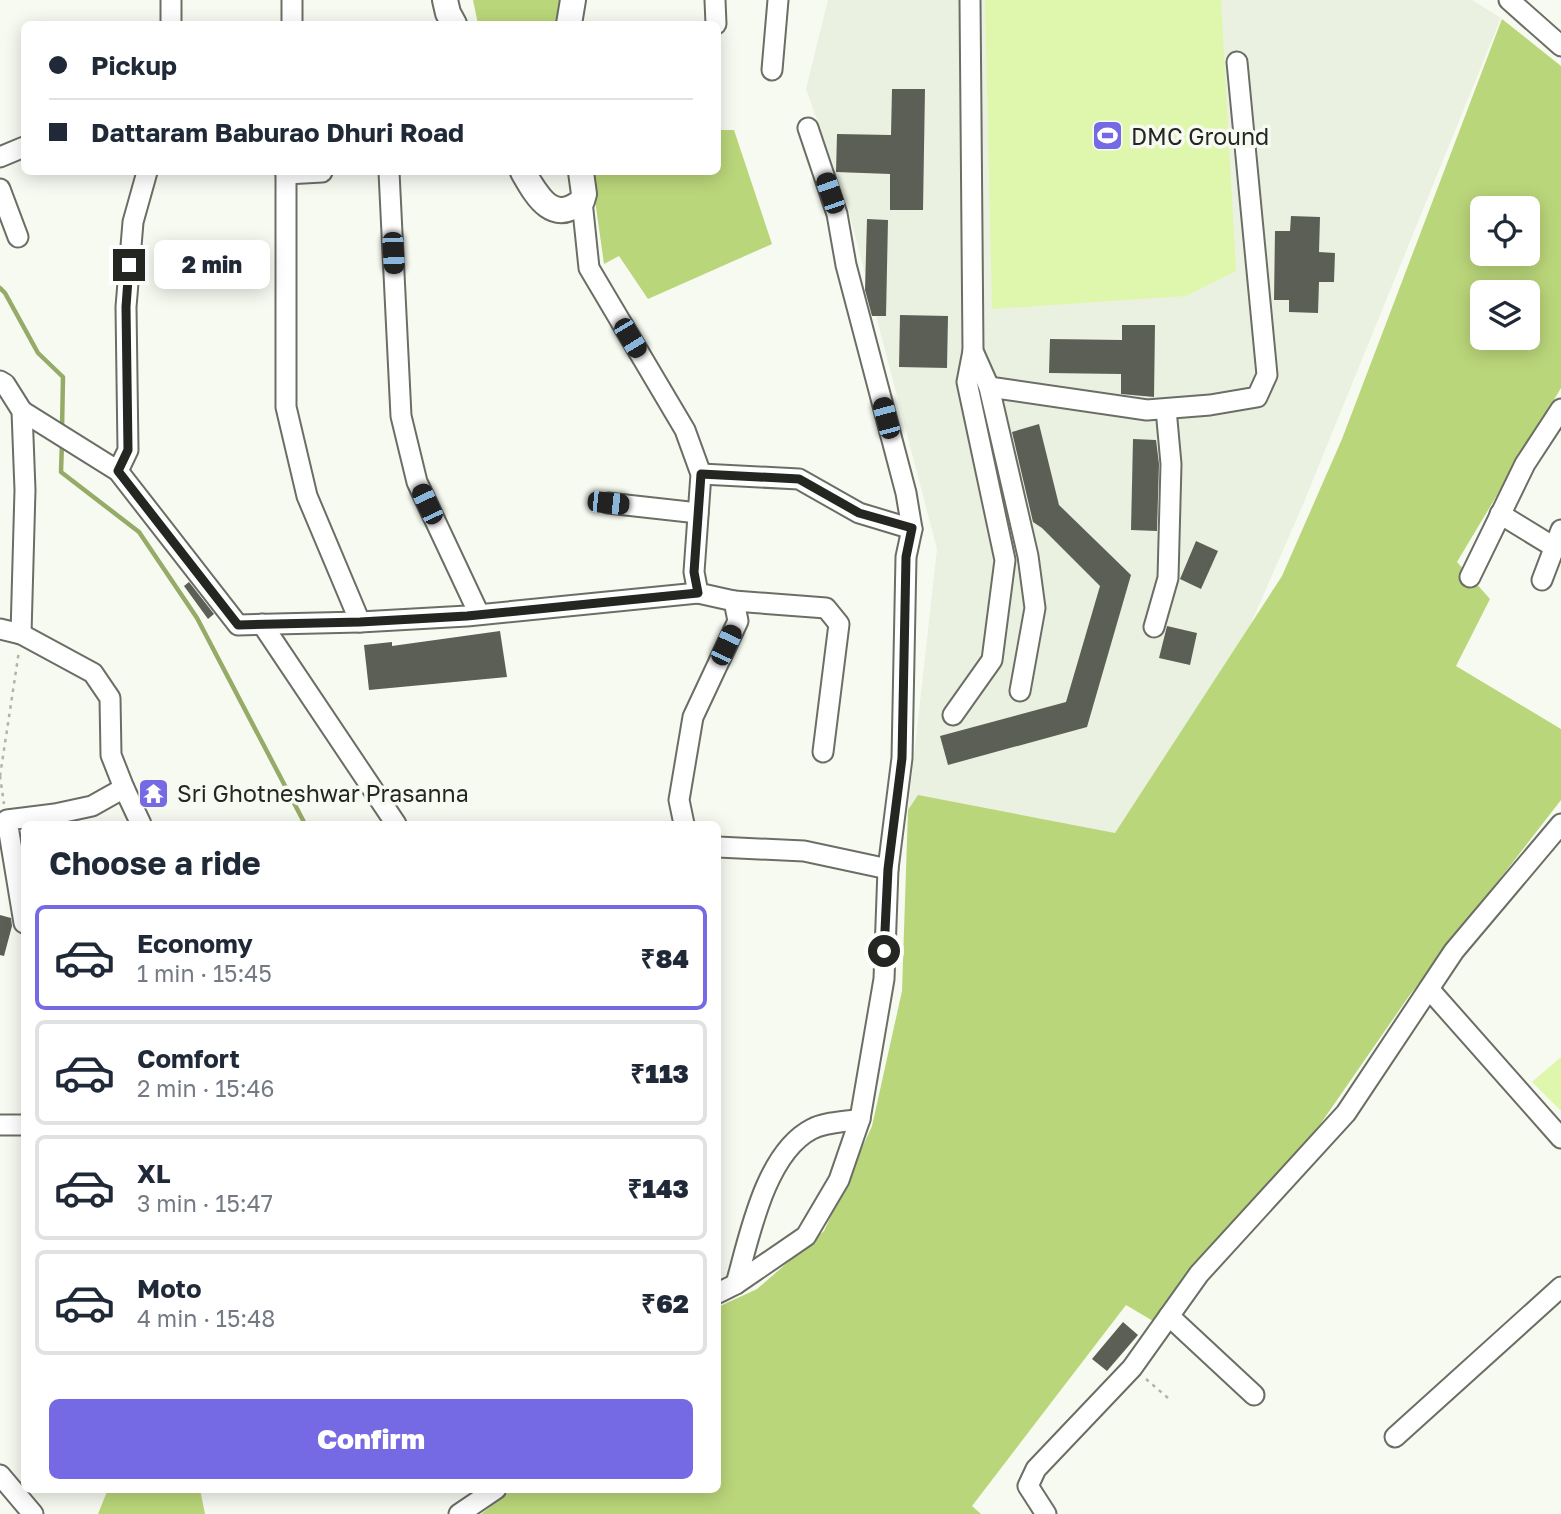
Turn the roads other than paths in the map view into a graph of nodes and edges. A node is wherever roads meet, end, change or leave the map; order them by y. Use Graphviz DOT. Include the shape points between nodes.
graph roads {
  1 [pos="171,0"];
  2 [pos="292,0"];
  3 [pos="445,0"];
  4 [pos="573,0"];
  5 [pos="715,0"];
  6 [pos="778,0"];
  7 [pos="970,0"];
  8 [pos="1509,0"];
  9 [pos="171,21"];
  10 [pos="292,21"];
  11 [pos="452,21"];
  12 [pos="570,21"];
  13 [pos="716,21"];
  14 [pos="1561,46"];
  15 [pos="1237,62"];
  16 [pos="772,70"];
  17 [pos="808,128"];
  18 [pos="21,148"];
  19 [pos="0,158"];
  20 [pos="146,175"];
  21 [pos="286,175"];
  22 [pos="389,175"];
  23 [pos="525,175"];
  24 [pos="581,175"];
  25 [pos="0,189"];
  26 [pos="582,201"];
  27 [pos="18,237"];
  28 [pos="973,351"];
  29 [pos="0,382"];
  30 [pos="989,387"];
  31 [pos="1166,409"];
  32 [pos="1561,409"];
  33 [pos="22,411"];
  34 [pos="118,471"];
  35 [pos="701,474"];
  36 [pos="608,503"];
  37 [pos="698,513"];
  38 [pos="1500,514"];
  39 [pos="912,528"];
  40 [pos="1558,539"];
  41 [pos="1470,577"];
  42 [pos="1542,580"];
  43 [pos="698,593"];
  44 [pos="734,601"];
  45 [pos="479,614"];
  46 [pos="360,622"];
  47 [pos="261,624"];
  48 [pos="1154,627"];
  49 [pos="0,629"];
  50 [pos="21,634"];
  51 [pos="1020,691"];
  52 [pos="953,715"];
  53 [pos="823,752"];
  54 [pos="124,788"];
  55 [pos="3,820"];
  56 [pos="140,821"];
  57 [pos="394,821"];
  58 [pos="683,821"];
  59 [pos="1561,824"];
  60 [pos="721,847"];
  61 [pos="888,869"];
  62 [pos="21,908"];
  63 [pos="1429,989"];
  64 [pos="860,1119"];
  65 [pos="0,1125"];
  66 [pos="21,1125"];
  67 [pos="1561,1138"];
  68 [pos="736,1284"];
  69 [pos="1561,1287"];
  70 [pos="721,1292"];
  71 [pos="1169,1316"];
  72 [pos="1254,1395"];
  73 [pos="1395,1437"];
  74 [pos="0,1475"];
  75 [pos="490,1493"];
  76 [pos="33,1514"];
  77 [pos="459,1514"];
  78 [pos="1046,1514"];
  1 -- 9 [label="street"];
  2 -- 10 [label="street"];
  3 -- 11 [label="main road"];
  4 -- 12 [label="main road"];
  5 -- 13 [label="street"];
  6 -- 16 [label="street"];
  7 -- 28 [label="street"];
  8 -- 14 [label="street"];
  15 -- 31 [label="street" via="1267,375 1257,397"];
  17 -- 39 [label="street" via="837,214"];
  18 -- 19 [label="street"];
  20 -- 34 [label="street" via="133,222 126,307 128,450"];
  21 -- 46 [label="street" via="286,407 307,496"];
  22 -- 45 [label="street" via="401,416 417,482"];
  23 -- 26 [label="main road" via="542,201 556,210"];
  24 -- 26 [label="main road"];
  25 -- 27 [label="street"];
  26 -- 35 [label="street" via="589,268 685,430"];
  28 -- 30 [label="street"];
  28 -- 52 [label="street" via="967,382 1005,561 992,660"];
  29 -- 33 [label="street"];
  30 -- 31 [label="street"];
  30 -- 51 [label="street" via="1028,556 1035,608"];
  31 -- 48 [label="street" via="1171,464 1168,578"];
  32 -- 38 [label="street"];
  33 -- 34 [label="street"];
  33 -- 50 [label="street"];
  34 -- 47 [label="street" via="238,625"];
  35 -- 37 [label="street"];
  35 -- 39 [label="street" via="799,479 859,513"];
  36 -- 37 [label="street"];
  37 -- 43 [label="street" via="694,572"];
  38 -- 40 [label="street"];
  38 -- 41 [label="street"];
  39 -- 61 [label="street" via="906,557 902,758"];
  40 -- 42 [label="street"];
  43 -- 44 [label="street"];
  43 -- 45 [label="street"];
  44 -- 53 [label="street" via="826,608 839,624"];
  44 -- 58 [label="street" via="738,621 692,717 679,800"];
  45 -- 46 [label="street"];
  46 -- 47 [label="street"];
  47 -- 57 [label="street"];
  49 -- 50 [label="street"];
  50 -- 54 [label="street" via="93,673 110,698 111,755"];
  54 -- 55 [label="street" via="92,806"];
  54 -- 56 [label="street"];
  55 -- 62 [label="street"];
  59 -- 63 [label="street" via="1454,951"];
  60 -- 61 [label="street" via="804,851"];
  61 -- 64 [label="street" via="884,979"];
  63 -- 67 [label="street"];
  63 -- 71 [label="street" via="1346,1113 1199,1274"];
  64 -- 68 [label="street" via="839,1180 806,1236"];
  64 -- 68 [label="street" via="813,1128 781,1159 766,1186"];
  65 -- 66 [label="street"];
  68 -- 70 [label="street"];
  69 -- 73 [label="street"];
  71 -- 72 [label="street"];
  71 -- 78 [label="street" via="1132,1368 1036,1469 1028,1486"];
  74 -- 76 [label="street"];
  75 -- 77 [label="street"];
}
